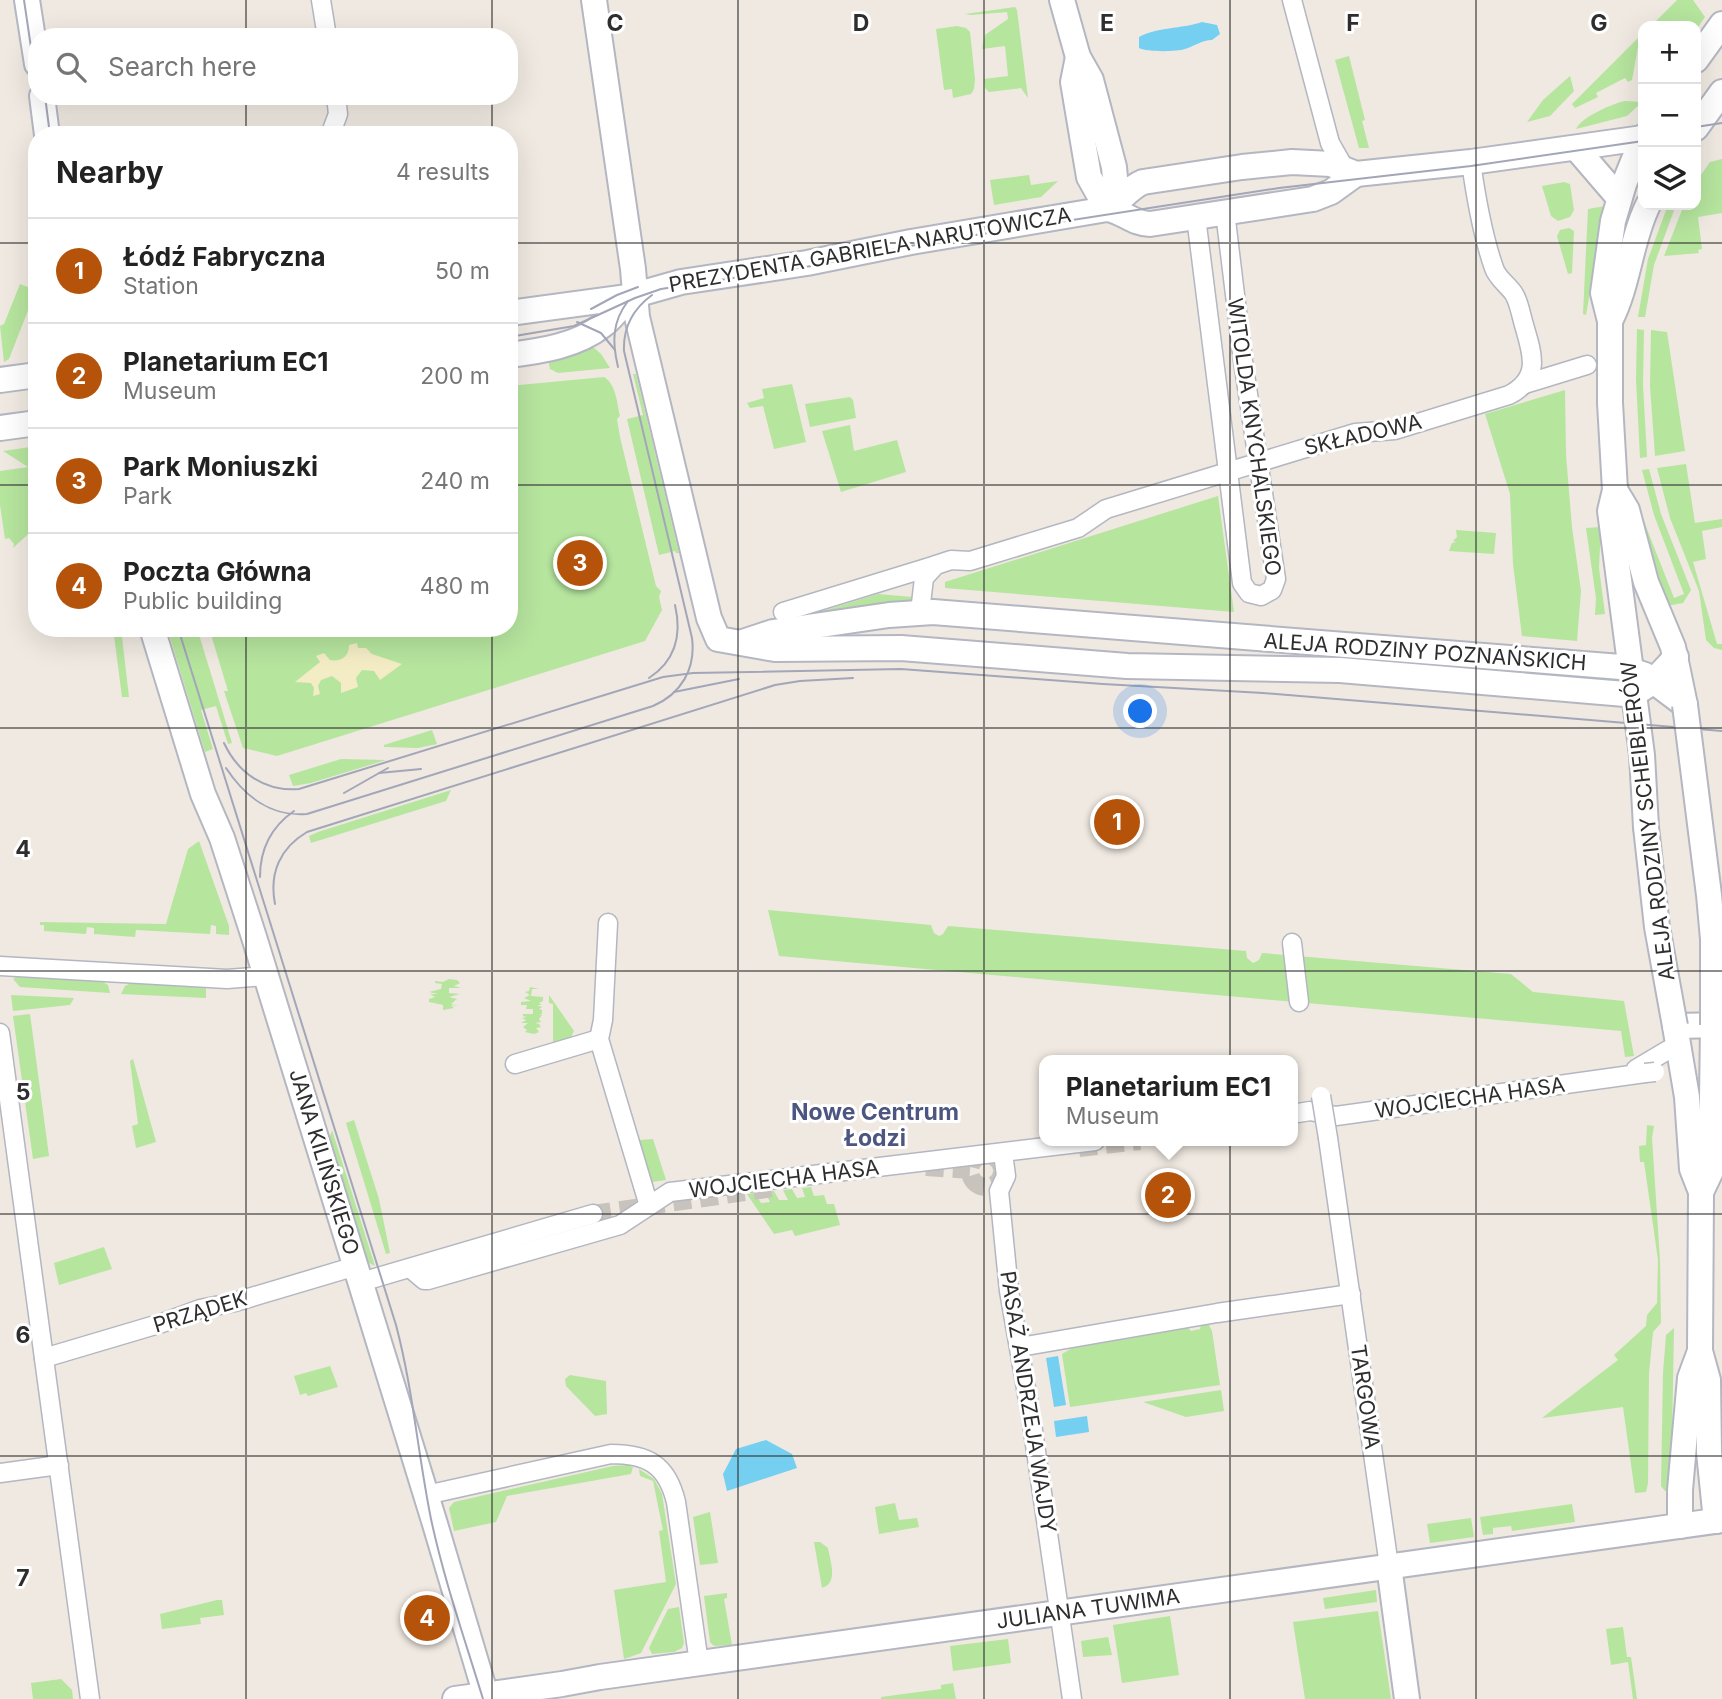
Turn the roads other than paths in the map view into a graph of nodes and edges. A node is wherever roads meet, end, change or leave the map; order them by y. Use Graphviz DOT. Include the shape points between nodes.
graph roads {
  1 [pos="27,0"];
  2 [pos="321,0"];
  3 [pos="594,0"];
  4 [pos="1062,0"];
  5 [pos="1292,0"];
  6 [pos="1722,24"];
  7 [pos="31,28"];
  8 [pos="326,28"];
  9 [pos="1701,53"];
  10 [pos="1722,92"];
  11 [pos="42,105"];
  12 [pos="337,105"];
  13 [pos="1701,122"];
  14 [pos="46,126"];
  15 [pos="334,126"];
  16 [pos="1722,127"];
  17 [pos="1701,129"];
  18 [pos="1638,138"];
  19 [pos="1639,147"];
  20 [pos="1576,148"];
  21 [pos="1471,162"];
  22 [pos="1351,173"];
  23 [pos="1619,198"];
  24 [pos="1107,209"];
  25 [pos="1646,210"];
  26 [pos="1225,212"];
  27 [pos="1196,216"];
  28 [pos="635,295"];
  29 [pos="518,312"];
  30 [pos="1610,321"];
  31 [pos="518,354"];
  32 [pos="1587,365"];
  33 [pos="28,376"];
  34 [pos="0,380"];
  35 [pos="1525,384"];
  36 [pos="28,424"];
  37 [pos="0,428"];
  38 [pos="1258,462"];
  39 [pos="1228,471"];
  40 [pos="1615,490"];
  41 [pos="936,565"];
  42 [pos="783,612"];
  43 [pos="920,612"];
  44 [pos="155,637"];
  45 [pos="743,642"];
  46 [pos="1676,657"];
  47 [pos="1629,661"];
  48 [pos="1643,687"];
  49 [pos="1685,705"];
  50 [pos="608,923"];
  51 [pos="1292,943"];
  52 [pos="0,966"];
  53 [pos="266,976"];
  54 [pos="1299,1002"];
  55 [pos="1718,1025"];
  56 [pos="1675,1026"];
  57 [pos="0,1033"];
  58 [pos="599,1039"];
  59 [pos="1668,1050"];
  60 [pos="515,1064"];
  61 [pos="1650,1073"];
  62 [pos="1699,1086"];
  63 [pos="1323,1105"];
  64 [pos="1298,1113"];
  65 [pos="1057,1146"];
  66 [pos="1003,1153"];
  67 [pos="649,1206"];
  68 [pos="593,1214"];
  69 [pos="410,1268"];
  70 [pos="358,1274"];
  71 [pos="1351,1294"];
  72 [pos="1020,1347"];
  73 [pos="1700,1351"];
  74 [pos="44,1358"];
  75 [pos="59,1465"];
  76 [pos="0,1473"];
  77 [pos="426,1495"];
  78 [pos="1719,1521"];
  79 [pos="1680,1526"];
  80 [pos="1389,1566"];
  81 [pos="1060,1614"];
  82 [pos="698,1663"];
  83 [pos="486,1697"];
  84 [pos="90,1699"];
  85 [pos="455,1699"];
  86 [pos="1072,1699"];
  87 [pos="1407,1699"];
  1 -- 7 [label="street"];
  2 -- 8 [label="street"];
  3 -- 28 [label="street"];
  4 -- 24 [label="street" via="1091,80 1115,173"];
  5 -- 22 [label="street" via="1330,143"];
  6 -- 9 [label="street"];
  10 -- 13 [label="street"];
  11 -- 14 [label="street"];
  12 -- 15 [label="street"];
  16 -- 17 [label="street"];
  18 -- 20 [label="street"];
  19 -- 23 [label="street, ALEJA RODZINY SCHEIBLERÓW"];
  20 -- 21 [label="street"];
  20 -- 23 [label="street"];
  21 -- 22 [label="street"];
  21 -- 35 [label="street" via="1495,272 1515,295 1531,350 1532,368"];
  22 -- 24 [label="street" via="1321,163 1242,167 1137,184"];
  22 -- 26 [label="street" via="1331,192 1313,199"];
  23 -- 30 [label="street, ALEJA RODZINY SCHEIBLERÓW" via="1603,293"];
  24 -- 27 [label="street" via="1144,224"];
  24 -- 28 [label="street, PREZYDENTA GABRIELA NARUTOWICZA" via="685,281"];
  25 -- 30 [label="street, ALEJA RODZINY SCHEIBLERÓW" via="1621,299"];
  26 -- 27 [label="street"];
  26 -- 38 [label="street, WITOLDA KNYCHALSKIEGO"];
  27 -- 39 [label="street, WITOLDA KNYCHALSKIEGO"];
  28 -- 29 [label="street, PREZYDENTA GABRIELA NARUTOWICZA"];
  28 -- 31 [label="street, PREZYDENTA GABRIELA NARUTOWICZA" via="586,336"];
  28 -- 45 [label="street, ALEJA RODZINY POZNAŃSKICH" via="709,618 718,639"];
  30 -- 40 [label="street, ALEJA RODZINY SCHEIBLERÓW"];
  32 -- 35 [label="street, SKŁADOWA"];
  33 -- 34 [label="street"];
  35 -- 38 [label="street, SKŁADOWA" via="1509,394 1395,430 1362,431"];
  36 -- 37 [label="street"];
  38 -- 39 [label="street, SKŁADOWA"];
  38 -- 39 [label="street, WITOLDA KNYCHALSKIEGO" via="1276,579 1272,590 1261,596 1249,593 1242,583"];
  39 -- 41 [label="street, SKŁADOWA" via="1106,509 1079,528 970,561"];
  40 -- 46 [label="street, ALEJA RODZINY SCHEIBLERÓW" via="1627,510 1646,582"];
  40 -- 47 [label="street, ALEJA RODZINY SCHEIBLERÓW" via="1609,511"];
  41 -- 42 [label="street, SKŁADOWA"];
  41 -- 43 [label="street" via="924,578"];
  43 -- 45 [label="street, ALEJA RODZINY POZNAŃSKICH" via="773,632"];
  43 -- 47 [label="street, ALEJA RODZINY POZNAŃSKICH" via="1592,665"];
  44 -- 53 [label="street, JANA KILIŃSKIEGO"];
  45 -- 48 [label="street, ALEJA RODZINY POZNAŃSKICH" via="775,649 901,648 1127,666 1340,670 1590,691"];
  46 -- 48 [label="street, ALEJA RODZINY SCHEIBLERÓW"];
  46 -- 49 [label="street, ALEJA RODZINY SCHEIBLERÓW"];
  47 -- 48 [label="street, ALEJA RODZINY SCHEIBLERÓW"];
  48 -- 49 [label="street, ALEJA RODZINY SCHEIBLERÓW"];
  48 -- 56 [label="street, ALEJA RODZINY SCHEIBLERÓW, bridge" via="1642,755 1650,869"];
  49 -- 55 [label="street, ALEJA RODZINY SCHEIBLERÓW, bridge" via="1709,895"];
  50 -- 58 [label="street"];
  51 -- 54 [label="street"];
  52 -- 53 [label="street" via="228,979"];
  53 -- 70 [label="street, JANA KILIŃSKIEGO"];
  55 -- 56 [label="street"];
  55 -- 62 [label="street, ALEJA RODZINY SCHEIBLERÓW"];
  56 -- 62 [label="street, ALEJA RODZINY SCHEIBLERÓW"];
  57 -- 74 [label="street"];
  58 -- 60 [label="street"];
  58 -- 67 [label="street"];
  59 -- 62 [label="street" via="1636,1069"];
  61 -- 63 [label="street, WOJCIECHA HASA" via="1336,1116"];
  62 -- 73 [label="street, ALEJA RODZINY SCHEIBLERÓW" via="1711,1171 1701,1192"];
  63 -- 64 [label="street, WOJCIECHA HASA"];
  63 -- 71 [label="street, TARGOWA, bridge"];
  65 -- 66 [label="street, WOJCIECHA HASA"];
  66 -- 67 [label="street, WOJCIECHA HASA" via="670,1192"];
  66 -- 72 [label="street, PASAŻ ANDRZEJA WAJDY" via="1006,1176 999,1191"];
  67 -- 69 [label="street, WOJCIECHA HASA" via="620,1225 428,1280"];
  68 -- 69 [label="street"];
  69 -- 70 [label="street"];
  70 -- 74 [label="street, PRZĄDEK" via="200,1309"];
  70 -- 77 [label="street, JANA KILIŃSKIEGO"];
  71 -- 72 [label="street"];
  71 -- 80 [label="street, TARGOWA"];
  72 -- 81 [label="street, PASAŻ ANDRZEJA WAJDY"];
  73 -- 78 [label="street, ALEJA RODZINY SCHEIBLERÓW" via="1708,1380 1709,1452"];
  73 -- 79 [label="street, ALEJA RODZINY SCHEIBLERÓW" via="1690,1378"];
  74 -- 75 [label="street"];
  75 -- 76 [label="street"];
  75 -- 84 [label="street"];
  77 -- 82 [label="street" via="611,1454 653,1463 667,1477 676,1502"];
  77 -- 83 [label="street, JANA KILIŃSKIEGO"];
  78 -- 79 [label="street, JULIANA TUWIMA"];
  79 -- 80 [label="street, JULIANA TUWIMA"];
  80 -- 81 [label="street, JULIANA TUWIMA"];
  80 -- 87 [label="street, TARGOWA"];
  81 -- 82 [label="street, JULIANA TUWIMA"];
  81 -- 86 [label="street, PASAŻ ANDRZEJA WAJDY"];
  82 -- 83 [label="street, JULIANA TUWIMA"];
  83 -- 85 [label="street, JULIANA TUWIMA"];
}
